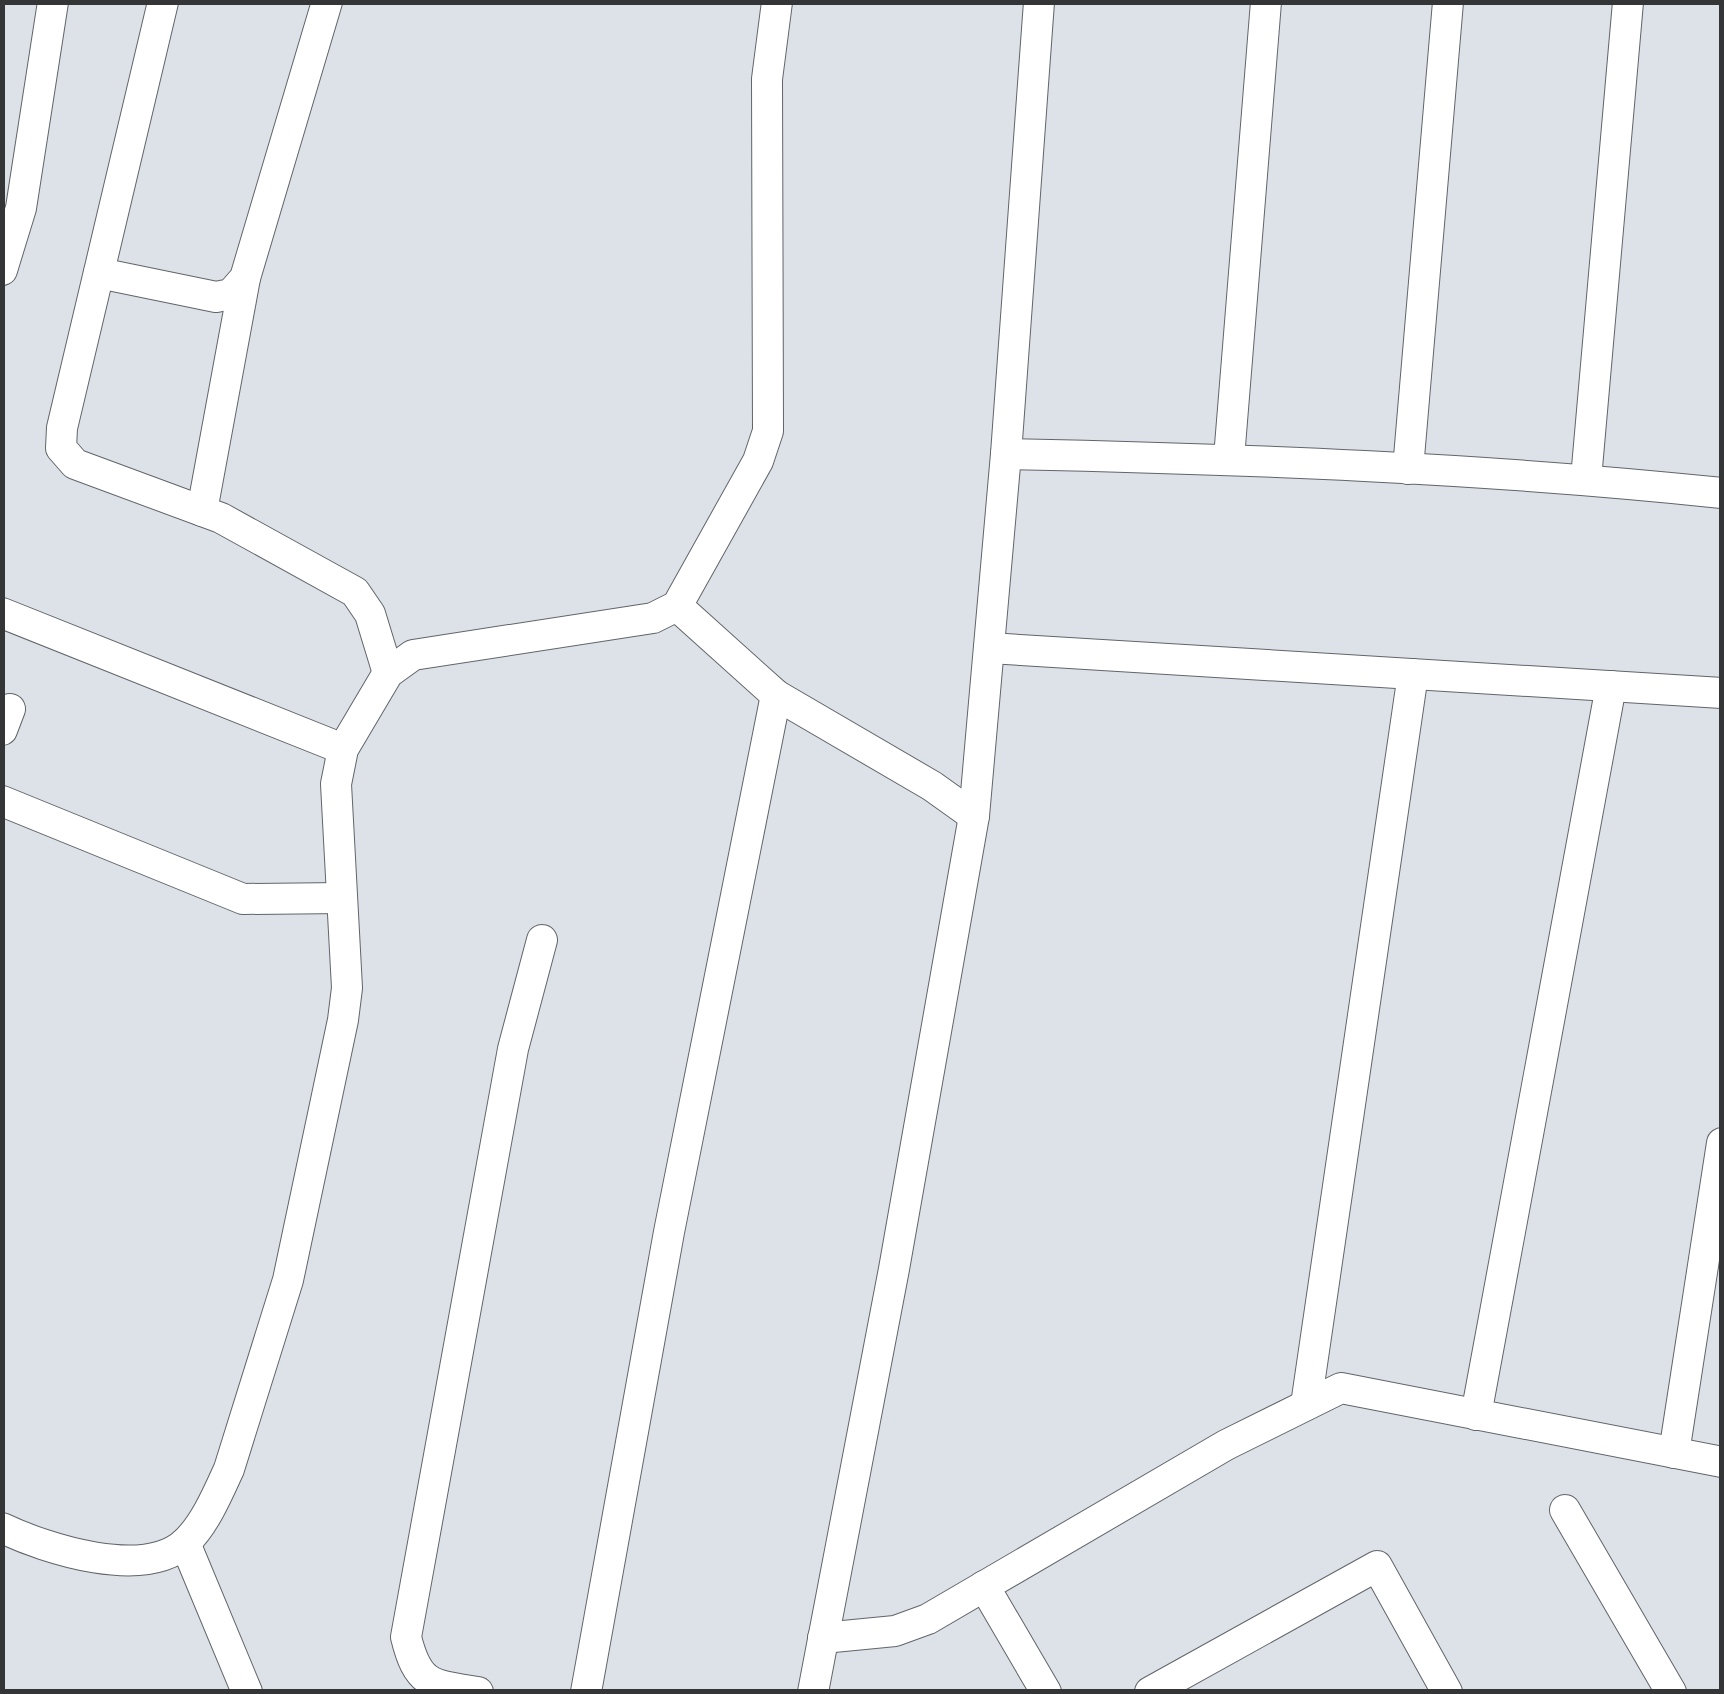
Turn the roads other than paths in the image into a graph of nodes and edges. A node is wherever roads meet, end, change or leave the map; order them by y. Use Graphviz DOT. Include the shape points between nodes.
graph roads {
  1 [pos="53,2"];
  2 [pos="163,2"];
  3 [pos="326,2"];
  4 [pos="777,2"];
  5 [pos="1039,2"];
  6 [pos="1266,2"];
  7 [pos="1448,2"];
  8 [pos="1628,2"];
  9 [pos="2,270"];
  10 [pos="98,273"];
  11 [pos="245,278"];
  12 [pos="1006,454"];
  13 [pos="1229,458"];
  14 [pos="1408,469"];
  15 [pos="1586,479"];
  16 [pos="1722,493"];
  17 [pos="202,511"];
  18 [pos="676,606"];
  19 [pos="2,612"];
  20 [pos="989,648"];
  21 [pos="388,674"];
  22 [pos="1413,674"];
  23 [pos="1611,686"];
  24 [pos="1722,693"];
  25 [pos="776,695"];
  26 [pos="343,749"];
  27 [pos="2,801"];
  28 [pos="974,816"];
  29 [pos="342,898"];
  30 [pos="542,940"];
  31 [pos="1722,1143"];
  32 [pos="1306,1405"];
  33 [pos="1476,1414"];
  34 [pos="1674,1453"];
  35 [pos="1722,1462"];
  36 [pos="1565,1510"];
  37 [pos="2,1528"];
  38 [pos="185,1543"];
  39 [pos="984,1586"];
  40 [pos="823,1638"];
  41 [pos="247,1692"];
  42 [pos="478,1692"];
  43 [pos="586,1692"];
  44 [pos="813,1692"];
  45 [pos="1046,1692"];
  46 [pos="1150,1692"];
  47 [pos="1447,1692"];
  48 [pos="1671,1692"];
  1 -- 9 [label="street" via="21,208"];
  2 -- 10 [label="street"];
  3 -- 11 [label="street"];
  4 -- 18 [label="street" via="767,79 768,431 758,461"];
  5 -- 12 [label="street"];
  6 -- 13 [label="street"];
  7 -- 14 [label="street"];
  8 -- 15 [label="street"];
  10 -- 11 [label="street" via="216,297 231,294"];
  10 -- 17 [label="street" via="61,448 75,464"];
  11 -- 17 [label="street"];
  12 -- 13 [label="street"];
  12 -- 20 [label="street"];
  13 -- 14 [label="street"];
  14 -- 15 [label="street"];
  15 -- 16 [label="street"];
  17 -- 21 [label="street" via="355,592 370,614"];
  18 -- 21 [label="street" via="653,618 413,655"];
  18 -- 25 [label="street"];
  19 -- 26 [label="street"];
  20 -- 22 [label="street"];
  20 -- 28 [label="street"];
  21 -- 26 [label="street"];
  22 -- 23 [label="street"];
  22 -- 32 [label="street"];
  23 -- 24 [label="street"];
  23 -- 33 [label="street"];
  25 -- 28 [label="street"];
  25 -- 43 [label="street"];
  26 -- 29 [label="street" via="336,784"];
  27 -- 29 [label="street" via="243,899"];
  28 -- 40 [label="street"];
  29 -- 38 [label="street" via="343,1020 288,1280 229,1469"];
  30 -- 42 [label="street" via="514,1050 406,1638 412,1665 430,1684"];
  31 -- 34 [label="street"];
  32 -- 33 [label="street" via="1341,1388"];
  32 -- 39 [label="street"];
  33 -- 34 [label="street"];
  34 -- 35 [label="street"];
  36 -- 48 [label="street"];
  37 -- 38 [label="street" via="36,1544 118,1561 160,1556"];
  38 -- 41 [label="street"];
  39 -- 40 [label="street" via="895,1631"];
  39 -- 45 [label="street"];
  40 -- 44 [label="street"];
  46 -- 47 [label="street" via="1377,1566"];
}
